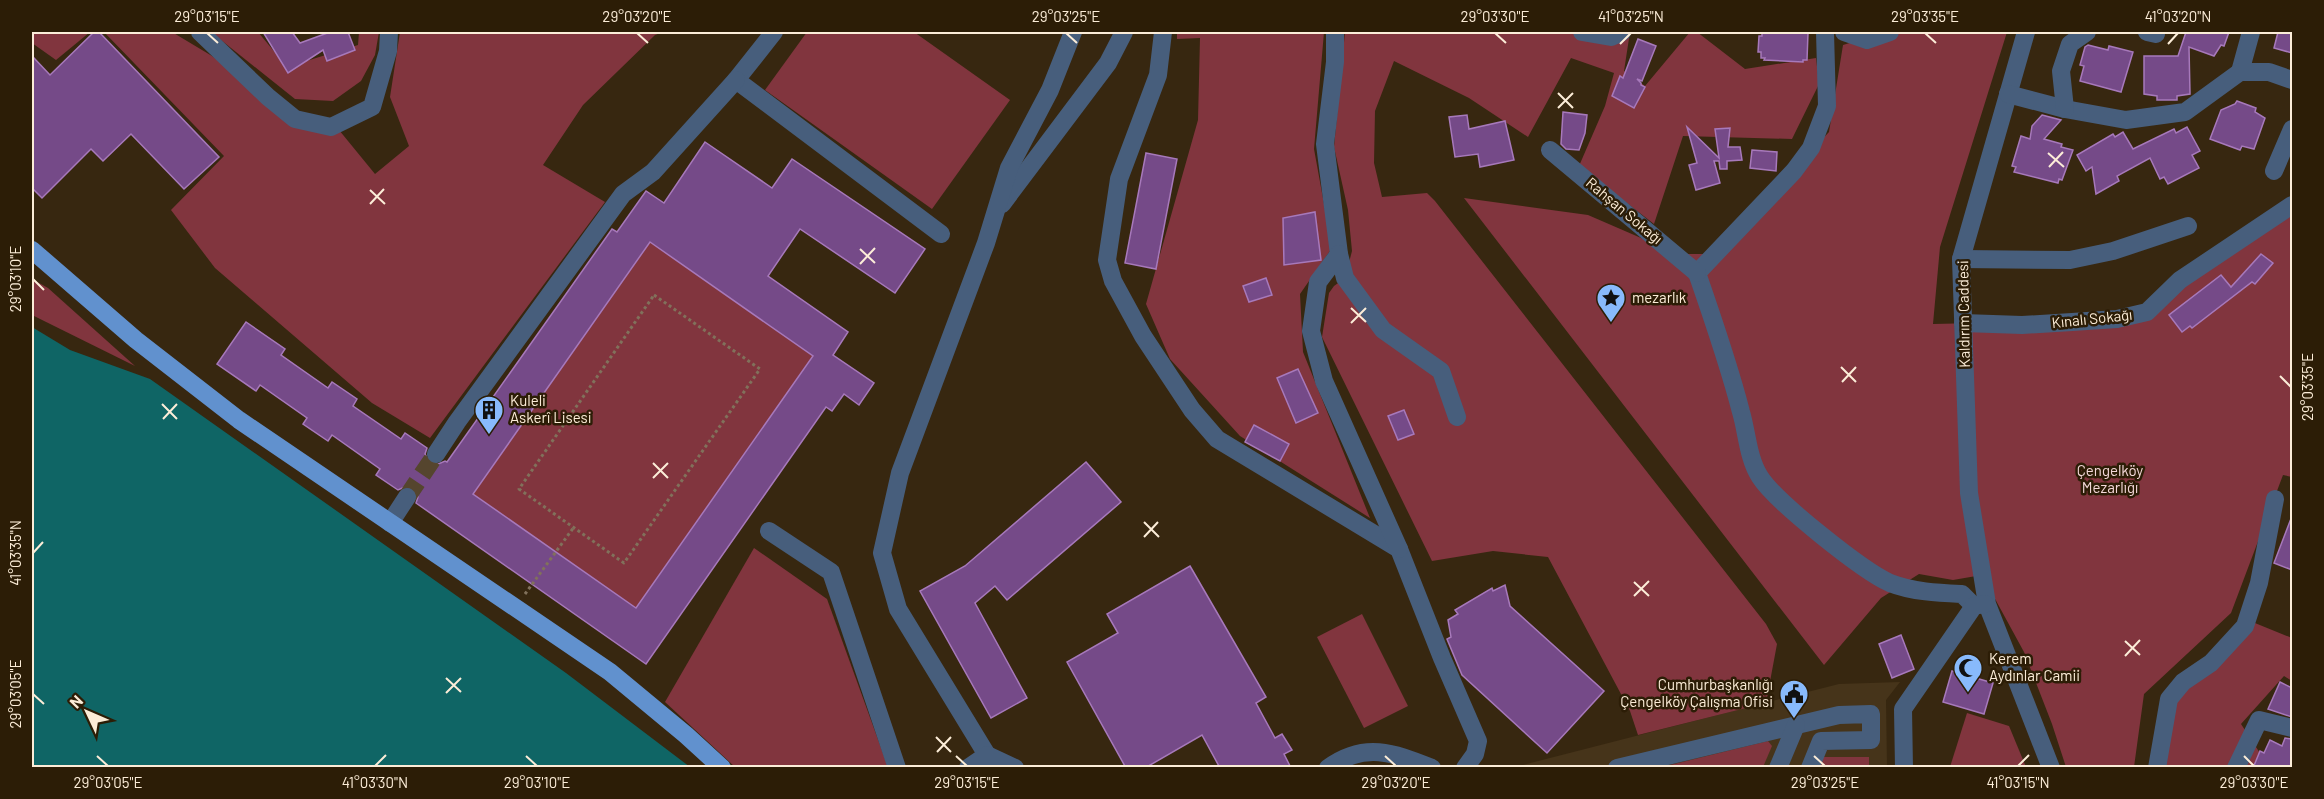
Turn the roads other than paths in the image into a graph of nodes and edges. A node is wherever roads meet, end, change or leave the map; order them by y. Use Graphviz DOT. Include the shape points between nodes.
graph roads {
  1 [pos="200,32"];
  2 [pos="389,32"];
  3 [pos="774,32"];
  4 [pos="1073,32"];
  5 [pos="1124,32"];
  6 [pos="1163,32"];
  7 [pos="1335,32"];
  8 [pos="1582,32"];
  9 [pos="1622,32"];
  10 [pos="1825,32"];
  11 [pos="1844,32"];
  12 [pos="1890,32"];
  13 [pos="2026,32"];
  14 [pos="2087,32"];
  15 [pos="2251,32"];
  16 [pos="2240,72"];
  17 [pos="736,80"];
  18 [pos="2292,80"];
  19 [pos="2008,94"];
  20 [pos="2065,109"];
  21 [pos="2292,129"];
  22 [pos="1550,150"];
  23 [pos="2274,171"];
  24 [pos="2292,205"];
  25 [pos="995,212"];
  26 [pos="2188,226"];
  27 [pos="941,234"];
  28 [pos="32,250"];
  29 [pos="1339,254"];
  30 [pos="1961,259"];
  31 [pos="1697,273"];
  32 [pos="1963,323"];
  33 [pos="1457,417"];
  34 [pos="436,454"];
  35 [pos="407,496"];
  36 [pos="2275,498"];
  37 [pos="390,523"];
  38 [pos="769,531"];
  39 [pos="1400,549"];
  40 [pos="1980,605"];
  41 [pos="1796,724"];
  42 [pos="2292,728"];
  43 [pos="987,755"];
  44 [pos="722,768"];
  45 [pos="897,768"];
  46 [pos="968,768"];
  47 [pos="1015,768"];
  48 [pos="1328,768"];
  49 [pos="1432,768"];
  50 [pos="1465,768"];
  51 [pos="1617,768"];
  52 [pos="1778,768"];
  53 [pos="1810,768"];
  54 [pos="1904,768"];
  55 [pos="2050,768"];
  56 [pos="2157,768"];
  57 [pos="2236,768"];
  1 -- 2 [label="street" via="295,119 331,127 372,107 388,51"];
  3 -- 17 [label="street"];
  4 -- 25 [label="street" via="1050,90 1009,168"];
  5 -- 25 [label="street" via="1108,63"];
  6 -- 39 [label="street" via="1158,75 1119,179 1107,260 1113,281 1143,336 1192,410 1217,439"];
  7 -- 29 [label="street" via="1325,144"];
  8 -- 9 [label="street" via="1611,37"];
  10 -- 31 [label="street" via="1827,106 1811,148"];
  11 -- 12 [label="street" via="1867,40"];
  13 -- 19 [label="street, Kaldırım Caddesi"];
  14 -- 20 [label="street" via="2070,45 2061,71"];
  15 -- 16 [label="street"];
  16 -- 18 [label="street" via="2269,72"];
  16 -- 20 [label="street" via="2185,112 2126,120"];
  17 -- 27 [label="street"];
  17 -- 34 [label="street" via="653,172 623,194"];
  19 -- 20 [label="street"];
  19 -- 30 [label="street, Kaldırım Caddesi"];
  21 -- 23 [label="street"];
  22 -- 31 [label="street, Rahşan Sokağı"];
  24 -- 32 [label="street, Kınalı Sokağı" via="2180,280 2147,312 2117,319 2022,325"];
  25 -- 43 [label="street" via="900,473 882,553 898,609"];
  26 -- 30 [label="street" via="2113,251 2070,260"];
  28 -- 37 [label="main road" via="136,340 239,420"];
  29 -- 33 [label="street" via="1345,278 1383,330 1441,371"];
  29 -- 39 [label="street" via="1318,282 1311,331 1324,381"];
  30 -- 32 [label="street, Kaldırım Caddesi"];
  31 -- 40 [label="street" via="1760,477 1861,566 1891,583 1928,592 1962,594"];
  32 -- 40 [label="street, Kaldırım Caddesi" via="1969,493"];
  35 -- 37 [label="street"];
  36 -- 56 [label="street" via="2259,583 2245,626 2211,663 2183,682 2169,699"];
  37 -- 44 [label="main road" via="610,672"];
  38 -- 45 [label="street" via="831,572"];
  39 -- 50 [label="street" via="1478,741"];
  40 -- 54 [label="street" via="1903,709"];
  40 -- 55 [label="street, Kaldırım Caddesi"];
  41 -- 51 [label="street"];
  41 -- 52 [label="street"];
  41 -- 53 [label="street" via="1839,715 1870,714 1871,740 1821,741"];
  42 -- 57 [label="street" via="2259,720"];
  43 -- 46 [label="street"];
  43 -- 47 [label="street"];
  48 -- 49 [label="street" via="1356,753 1373,751 1394,753"];
}
